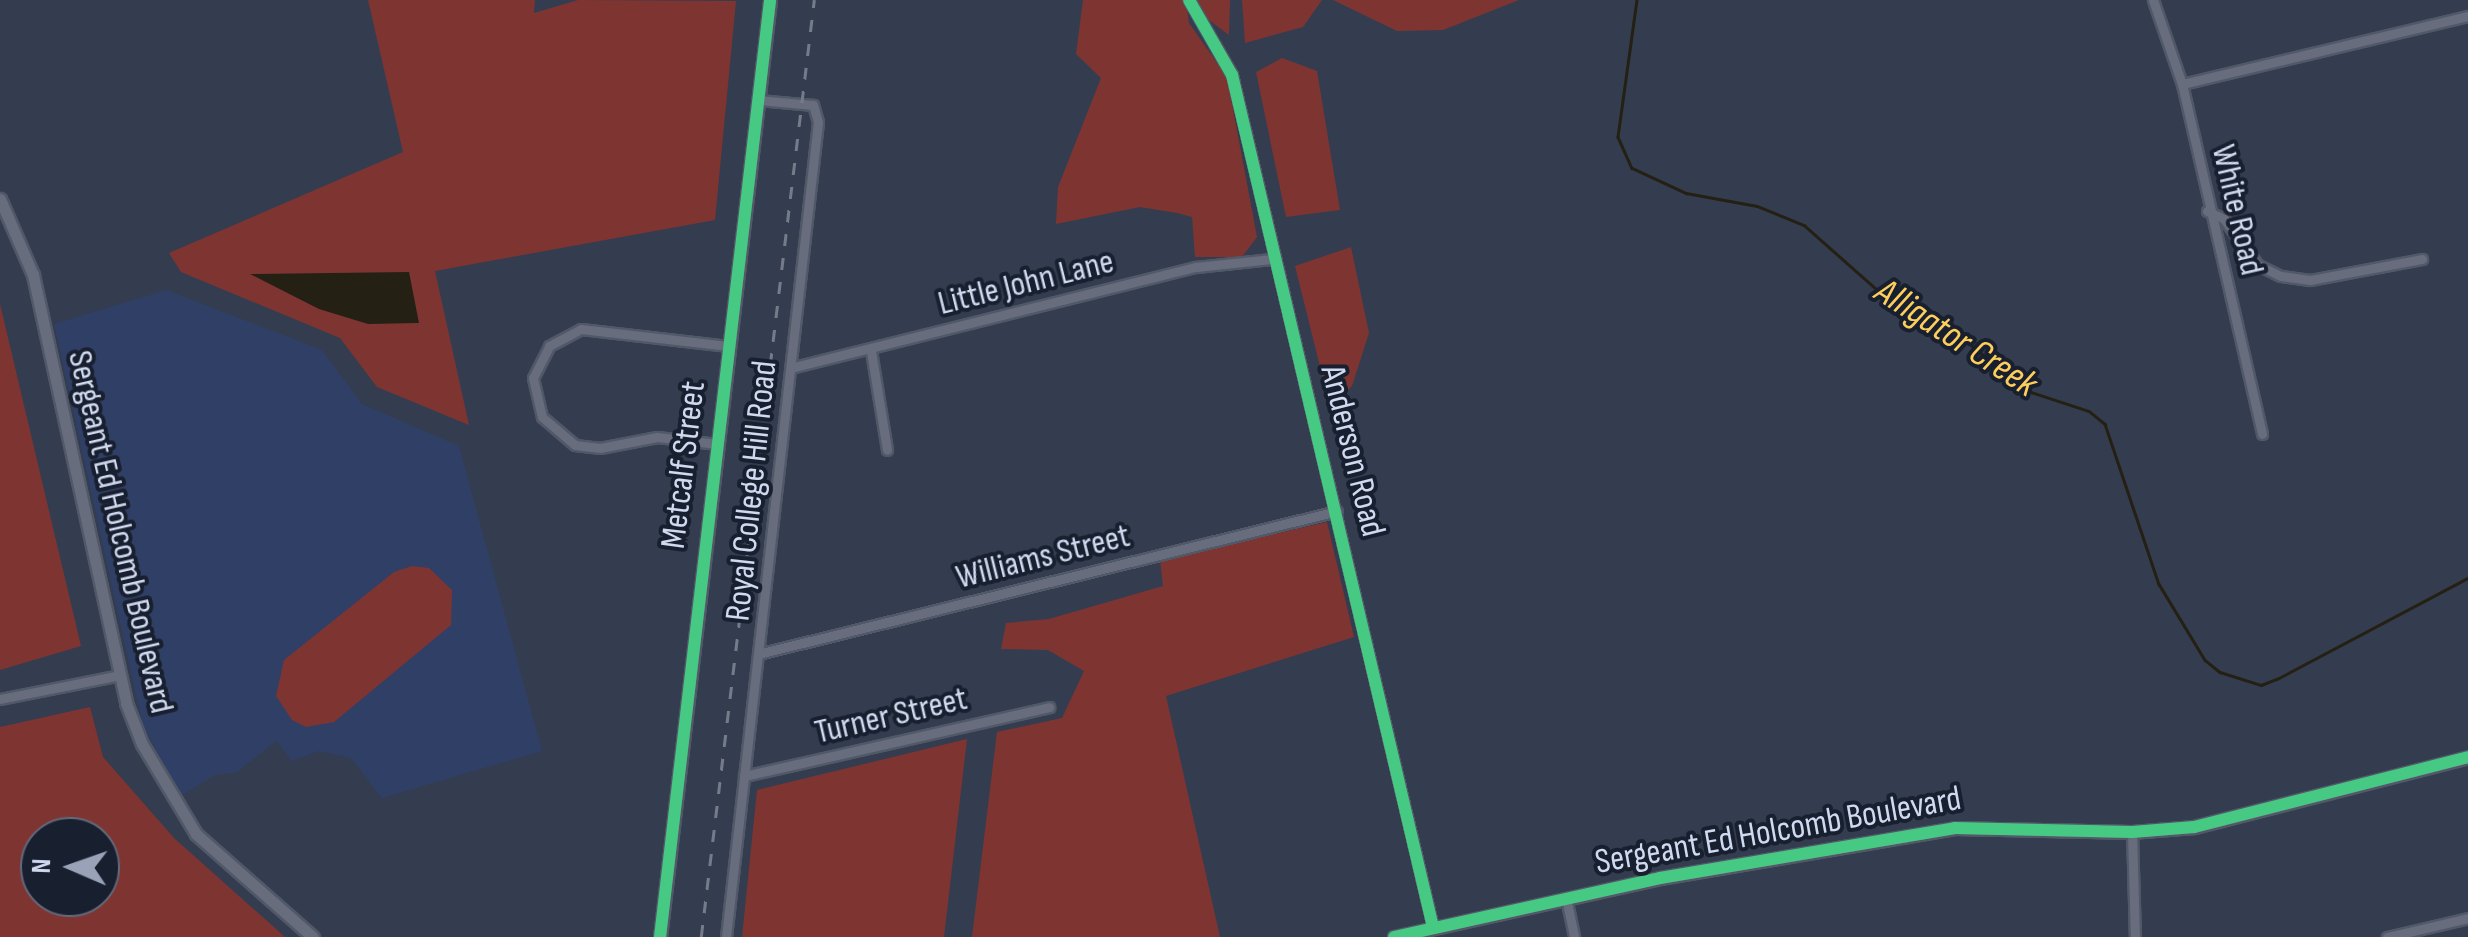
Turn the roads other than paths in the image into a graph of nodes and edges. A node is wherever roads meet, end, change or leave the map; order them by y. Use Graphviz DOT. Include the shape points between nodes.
graph roads {
  1 [pos="770,0"];
  2 [pos="1189,0"];
  3 [pos="2153,0"];
  4 [pos="2468,16"];
  5 [pos="2182,84"];
  6 [pos="758,100"];
  7 [pos="0,199"];
  8 [pos="2207,211"];
  9 [pos="2422,258"];
  10 [pos="1272,259"];
  11 [pos="728,346"];
  12 [pos="871,351"];
  13 [pos="794,367"];
  14 [pos="2262,434"];
  15 [pos="716,444"];
  16 [pos="887,450"];
  17 [pos="1338,511"];
  18 [pos="762,653"];
  19 [pos="120,674"];
  20 [pos="0,699"];
  21 [pos="1049,706"];
  22 [pos="2468,757"];
  23 [pos="744,776"];
  24 [pos="2132,832"];
  25 [pos="1566,898"];
  26 [pos="2468,918"];
  27 [pos="1433,928"];
  28 [pos="313,937"];
  29 [pos="660,937"];
  30 [pos="726,937"];
  31 [pos="1394,937"];
  32 [pos="1574,937"];
  33 [pos="2136,937"];
  34 [pos="2387,937"];
  1 -- 6 [label="street, Metcalf Street"];
  2 -- 10 [label="street, Anderson Road" via="1232,75"];
  3 -- 5 [label="street, White Road"];
  4 -- 5 [label="street"];
  5 -- 8 [label="street, White Road"];
  6 -- 11 [label="street, Metcalf Street"];
  6 -- 13 [label="street, Royal College Hill Road" via="813,106 818,122"];
  7 -- 19 [label="street, Sergeant Ed Holcomb Boulevard" via="34,282"];
  8 -- 9 [label="street" via="2224,219 2258,265 2282,276 2310,280"];
  8 -- 14 [label="street, White Road"];
  10 -- 12 [label="street, Little John Lane" via="1196,267"];
  10 -- 17 [label="street, Anderson Road" via="1322,477"];
  11 -- 15 [label="street, Metcalf Street"];
  11 -- 15 [label="street" via="581,329 549,346 533,378 542,417 575,445 600,448 657,437"];
  12 -- 13 [label="street, Little John Lane"];
  12 -- 16 [label="street"];
  13 -- 18 [label="street, Royal College Hill Road"];
  15 -- 29 [label="street, Metcalf Street"];
  17 -- 18 [label="street, Williams Street"];
  17 -- 27 [label="street, Anderson Road"];
  18 -- 23 [label="street, Royal College Hill Road"];
  19 -- 20 [label="street"];
  19 -- 28 [label="street, Sergeant Ed Holcomb Boulevard" via="142,744 173,805 216,856"];
  21 -- 23 [label="street, Turner Street"];
  22 -- 24 [label="street, Sergeant Ed Holcomb Boulevard" via="2194,827"];
  23 -- 30 [label="street, Royal College Hill Road"];
  24 -- 25 [label="street, Sergeant Ed Holcomb Boulevard" via="1955,828"];
  24 -- 33 [label="street"];
  25 -- 27 [label="street, Sergeant Ed Holcomb Boulevard"];
  25 -- 32 [label="street"];
  26 -- 34 [label="street"];
  27 -- 31 [label="street, Sergeant Ed Holcomb Boulevard"];
}
